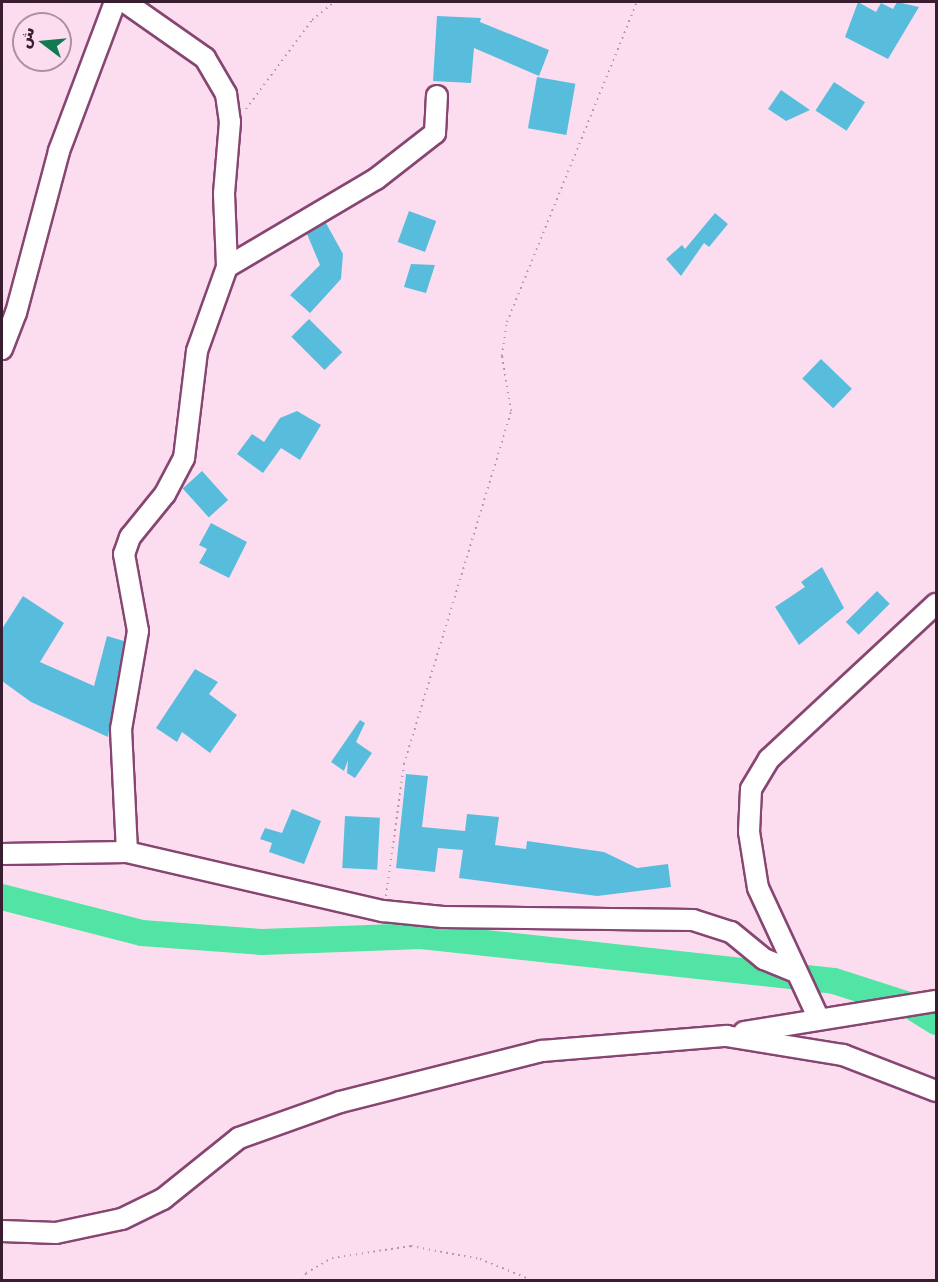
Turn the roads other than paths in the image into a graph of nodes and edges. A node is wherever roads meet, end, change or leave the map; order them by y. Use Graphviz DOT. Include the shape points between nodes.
graph roads {
  1 [pos="116,2"];
  2 [pos="124,2"];
  3 [pos="437,96"];
  4 [pos="227,267"];
  5 [pos="2,349"];
  6 [pos="936,604"];
  7 [pos="127,852"];
  8 [pos="2,854"];
  9 [pos="793,971"];
  10 [pos="936,1001"];
  11 [pos="818,1017"];
  12 [pos="726,1036"];
  13 [pos="936,1091"];
  14 [pos="2,1231"];
  1 -- 5 [label="street" via="59,152 16,313"];
  2 -- 4 [label="street" via="195,49 214,69 228,101 224,194"];
  3 -- 4 [label="street" via="435,133 376,179"];
  4 -- 7 [label="street" via="197,351 181,464 130,537 124,554 138,631 121,729"];
  6 -- 9 [label="street" via="757,773 748,812 752,865"];
  7 -- 8 [label="street"];
  7 -- 9 [label="street" via="383,911 443,917 693,920 730,932 764,959"];
  9 -- 11 [label="street"];
  10 -- 11 [label="street"];
  11 -- 12 [label="street"];
  12 -- 13 [label="street" via="843,1055"];
  12 -- 14 [label="street" via="578,1046 428,1077 239,1138 141,1213 56,1233"];
}
